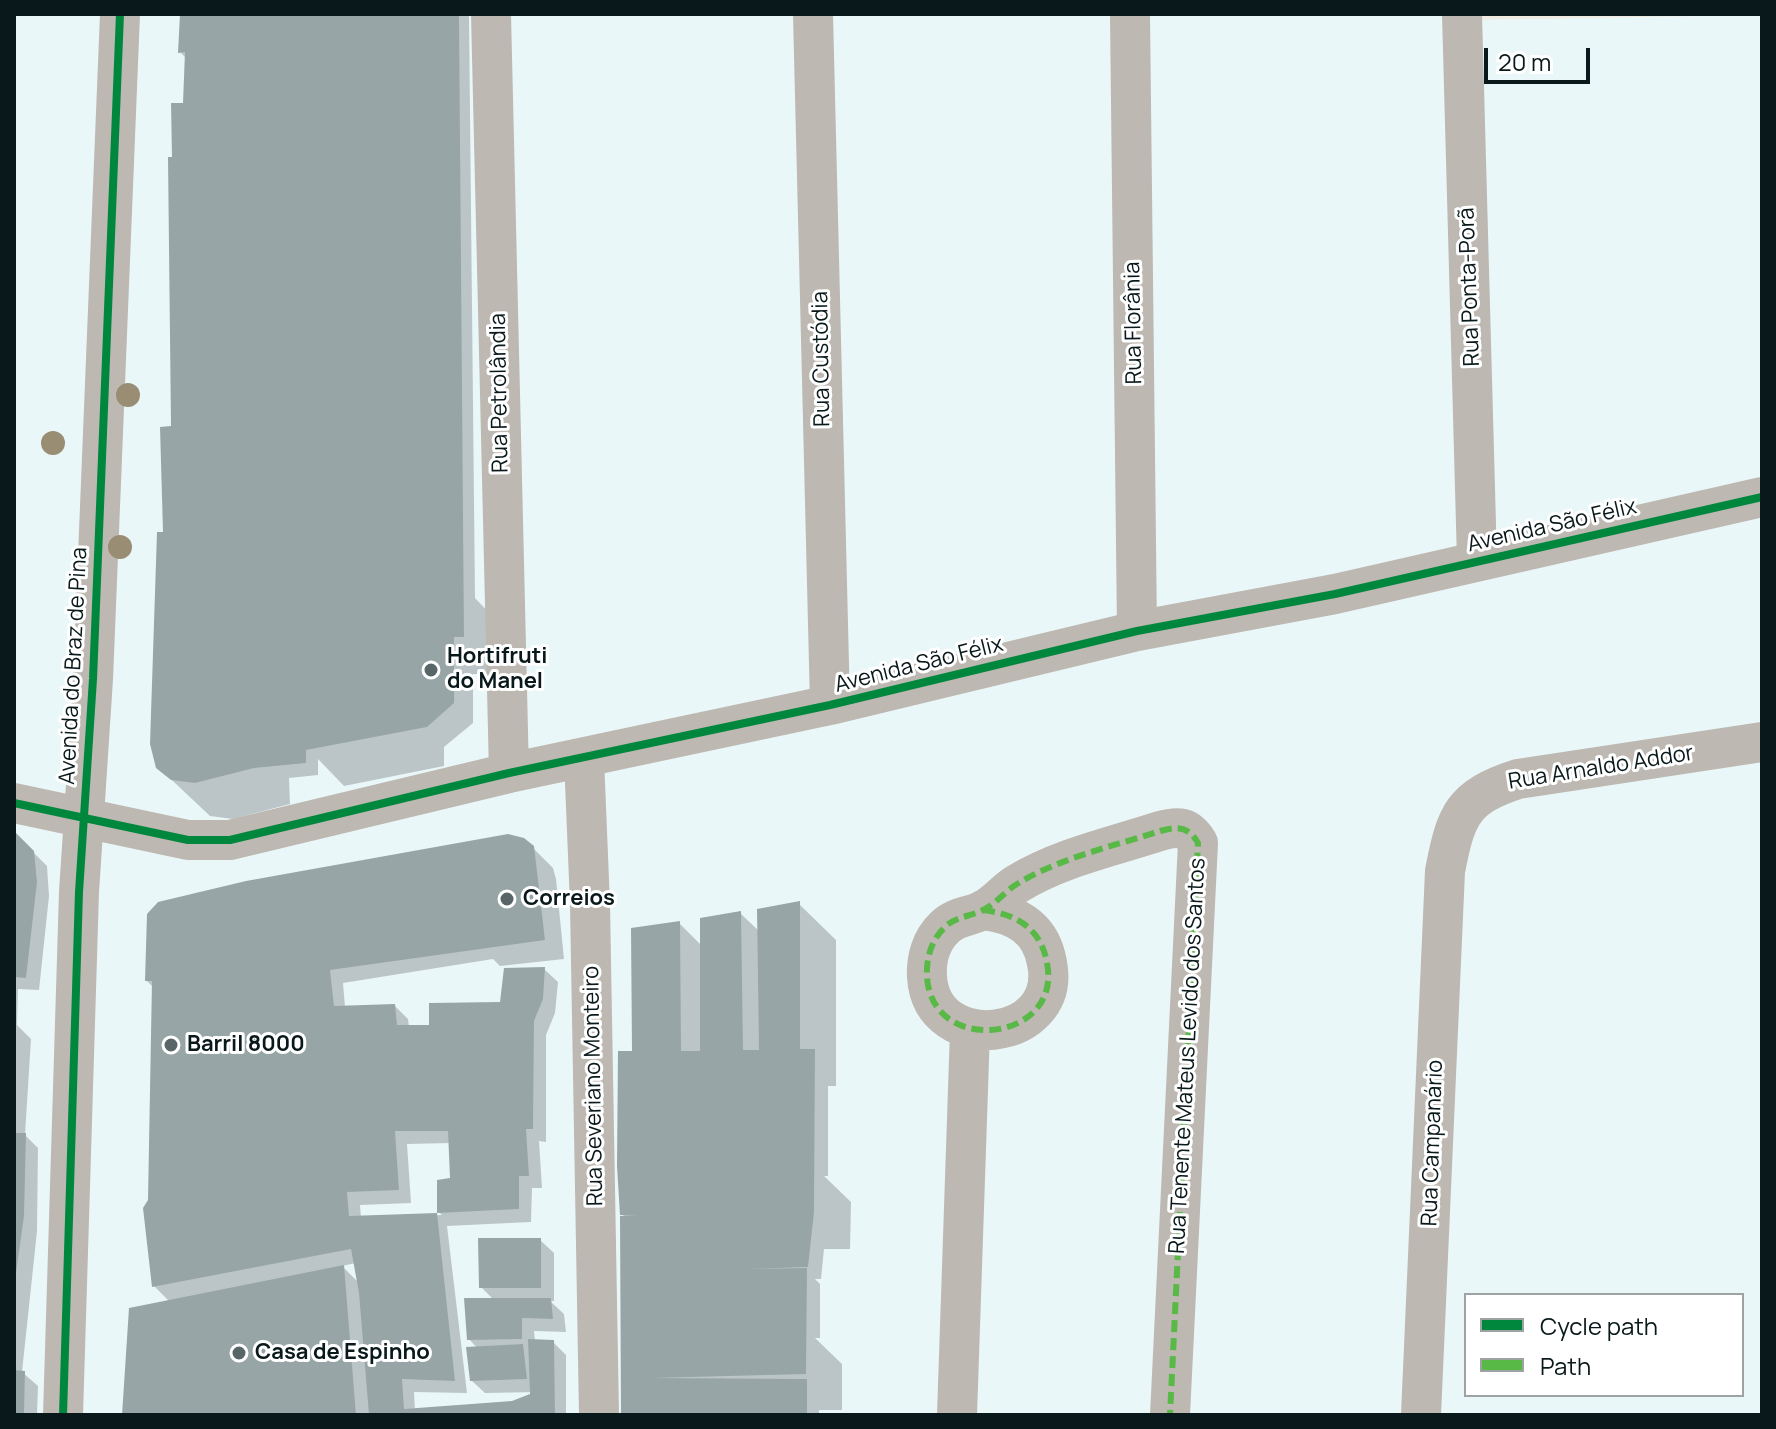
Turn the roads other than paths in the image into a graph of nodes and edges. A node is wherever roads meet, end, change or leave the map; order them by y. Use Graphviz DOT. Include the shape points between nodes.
graph roads {
  1 [pos="120,14"];
  2 [pos="491,14"];
  3 [pos="813,14"];
  4 [pos="1130,14"];
  5 [pos="1462,14"];
  6 [pos="1762,497"];
  7 [pos="1477,561"];
  8 [pos="1137,631"];
  9 [pos="830,705"];
  10 [pos="1762,742"];
  11 [pos="584,758"];
  12 [pos="509,773"];
  13 [pos="14,803"];
  14 [pos="84,816"];
  15 [pos="1445,871"];
  16 [pos="983,910"];
  17 [pos="970,1030"];
  18 [pos="63,1415"];
  19 [pos="599,1415"];
  20 [pos="957,1415"];
  21 [pos="1170,1415"];
  22 [pos="1421,1415"];
  1 -- 14 [label="street, Avenida do Braz de Pina"];
  2 -- 12 [label="street, Rua Petrolândia"];
  3 -- 9 [label="street, Rua Custódia"];
  4 -- 8 [label="street, Rua Florânia"];
  5 -- 7 [label="street, Rua Ponta-Porã"];
  6 -- 7 [label="street, Avenida São Félix"];
  7 -- 8 [label="street, Avenida São Félix"];
  8 -- 9 [label="street, Avenida São Félix"];
  9 -- 11 [label="street, Avenida São Félix"];
  10 -- 15 [label="street, Rua Arnaldo Addor" via="1518,779 1485,790 1458,820"];
  11 -- 12 [label="street, Avenida São Félix"];
  11 -- 19 [label="street, Rua Severiano Monteiro"];
  12 -- 14 [label="street, Avenida São Félix" via="230,840 188,840"];
  13 -- 14 [label="street, Avenida São Félix"];
  14 -- 18 [label="street, Avenida do Braz de Pina"];
  15 -- 22 [label="street, Rua Campanário"];
  16 -- 17 [label="street" via="944,927 926,965 927,986 936,1005 951,1021"];
  16 -- 17 [label="street" via="1007,913 1028,925 1042,944 1046,990 1035,1011 1016,1026 993,1033"];
  16 -- 21 [label="street, Rua Tenente Mateus Levido dos Santos" via="1052,867 1160,831 1186,829 1198,843"];
  17 -- 20 [label="street"];
}
